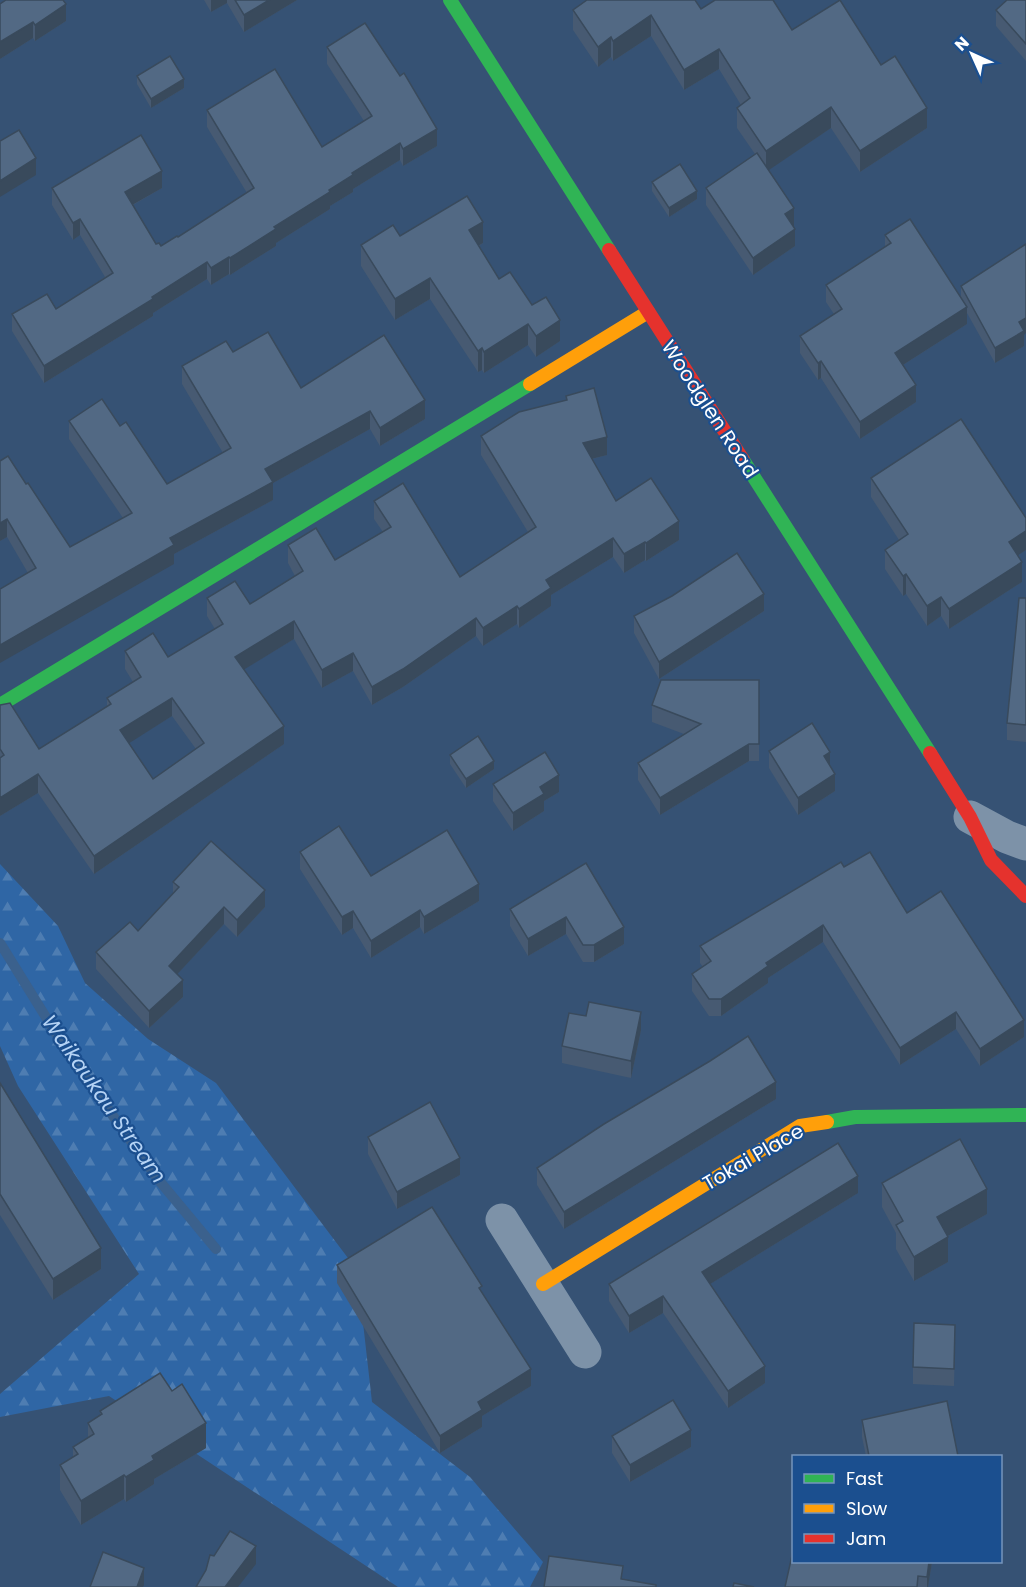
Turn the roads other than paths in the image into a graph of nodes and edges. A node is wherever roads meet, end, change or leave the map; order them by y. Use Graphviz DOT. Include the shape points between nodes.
graph roads {
  1 [pos="450,0"];
  2 [pos="648,312"];
  3 [pos="0,705"];
  4 [pos="970,817"];
  5 [pos="1026,844"];
  6 [pos="1026,896"];
  7 [pos="1026,1115"];
  8 [pos="502,1220"];
  9 [pos="543,1284"];
  10 [pos="585,1352"];
  1 -- 2 [label="street, Woodglen Road"];
  2 -- 3 [label="street"];
  2 -- 4 [label="street, Woodglen Road"];
  4 -- 5 [label="street, Woodglen Road"];
  4 -- 6 [label="street, Woodglen Road" via="991,860"];
  7 -- 9 [label="street, Tokai Place" via="855,1117 800,1126"];
  8 -- 9 [label="street"];
  9 -- 10 [label="street"];
}
